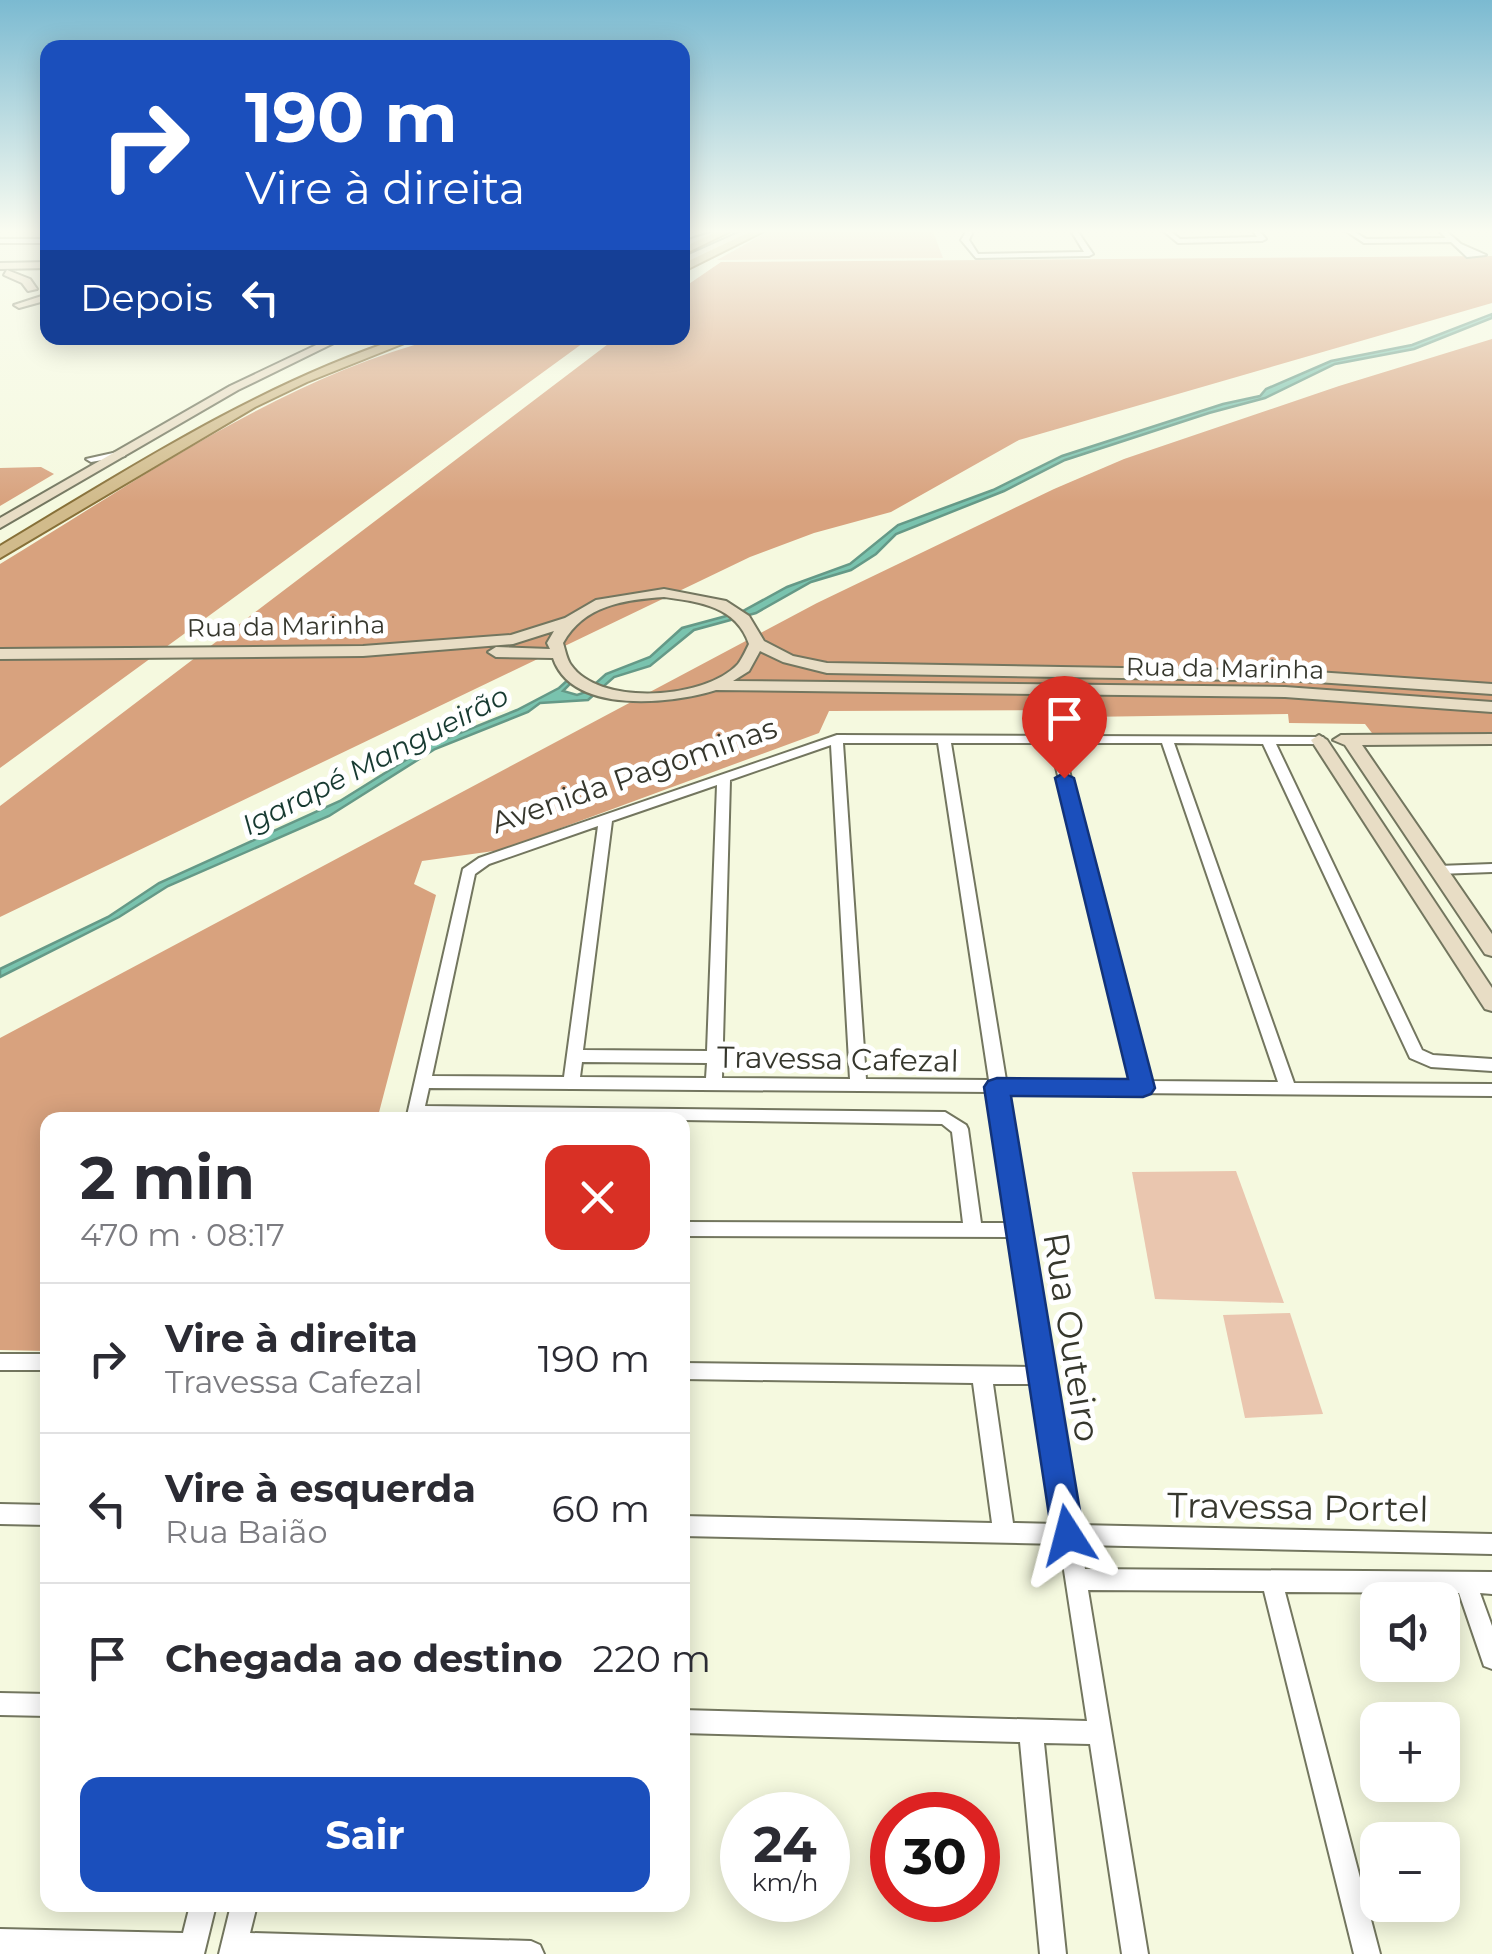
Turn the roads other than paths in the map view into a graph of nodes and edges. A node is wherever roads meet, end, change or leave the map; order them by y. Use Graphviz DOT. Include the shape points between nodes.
graph roads {
  1 [pos="324,345"];
  2 [pos="348,345"];
  3 [pos="391,345"];
  4 [pos="0,524"];
  5 [pos="0,536"];
  6 [pos="0,553"];
  7 [pos="570,621"];
  8 [pos="757,644"];
  9 [pos="0,654"];
  10 [pos="556,654"];
  11 [pos="0,664"];
  12 [pos="717,686"];
  13 [pos="1492,689"];
  14 [pos="1492,707"];
  15 [pos="836,740"];
  16 [pos="944,740"];
  17 [pos="1055,740"];
  18 [pos="1167,740"];
  19 [pos="1268,740"];
  20 [pos="1319,740"];
  21 [pos="1350,740"];
  22 [pos="1490,741"];
  23 [pos="1336,766"];
  24 [pos="1367,766"];
  25 [pos="724,778"];
  26 [pos="606,818"];
  27 [pos="1492,868"];
  28 [pos="1438,870"];
  29 [pos="1492,949"];
  30 [pos="1492,1004"];
  31 [pos="574,1056"];
  32 [pos="715,1057"];
  33 [pos="1492,1065"];
  34 [pos="423,1082"];
  35 [pos="571,1084"];
  36 [pos="714,1085"];
  37 [pos="858,1086"];
  38 [pos="997,1087"];
  39 [pos="1143,1088"];
  40 [pos="1288,1089"];
  41 [pos="1492,1090"];
  42 [pos="416,1112"];
  43 [pos="690,1117"];
  44 [pos="690,1229"];
  45 [pos="973,1230"];
  46 [pos="1020,1230"];
  47 [pos="0,1362"];
  48 [pos="40,1362"];
  49 [pos="690,1371"];
  50 [pos="982,1374"];
  51 [pos="1043,1376"];
  52 [pos="0,1514"];
  53 [pos="40,1515"];
  54 [pos="690,1526"];
  55 [pos="1004,1533"];
  56 [pos="1068,1535"];
  57 [pos="1492,1544"];
  58 [pos="1076,1579"];
  59 [pos="1272,1581"];
  60 [pos="1466,1582"];
  61 [pos="1492,1583"];
  62 [pos="1492,1658"];
  63 [pos="0,1704"];
  64 [pos="40,1705"];
  65 [pos="690,1722"];
  66 [pos="1031,1732"];
  67 [pos="1101,1733"];
  68 [pos="201,1912"];
  69 [pos="242,1912"];
  70 [pos="0,1942"];
  71 [pos="192,1950"];
  72 [pos="233,1950"];
  73 [pos="531,1954"];
  74 [pos="1053,1954"];
  75 [pos="1135,1954"];
  76 [pos="1368,1954"];
  1 -- 4 [label="main road" via="122,454 87,466"];
  2 -- 5 [label="main road" via="274,375"];
  3 -- 6 [label="main road" via="255,400"];
  7 -- 8 [label="main road, Rua da Marinha" via="600,604 652,594 701,598 742,617"];
  7 -- 9 [label="main road, Rua da Marinha" via="514,639 364,651"];
  7 -- 10 [label="main road" via="560,631"];
  8 -- 12 [label="main road" via="747,666"];
  8 -- 13 [label="main road, Rua da Marinha" via="827,668 1302,676"];
  10 -- 11 [label="main road, Rua da Marinha" via="513,650 361,663"];
  10 -- 12 [label="main road, Rua da Marinha" via="561,666 606,692 674,696"];
  12 -- 14 [label="main road, Rua da Marinha" via="1285,692"];
  15 -- 16 [label="street"];
  15 -- 25 [label="street, Avenida Pagominas"];
  15 -- 37 [label="street"];
  16 -- 17 [label="street"];
  16 -- 38 [label="street, Rua Outeiro"];
  17 -- 18 [label="street"];
  17 -- 39 [label="street"];
  18 -- 19 [label="street"];
  18 -- 40 [label="street"];
  19 -- 20 [label="street"];
  19 -- 33 [label="street" via="1416,1054 1431,1062"];
  20 -- 21 [label="main road"];
  20 -- 23 [label="main road"];
  21 -- 22 [label="main road"];
  21 -- 24 [label="main road"];
  23 -- 24 [label="main road"];
  23 -- 30 [label="main road"];
  24 -- 28 [label="main road"];
  25 -- 26 [label="street, Avenida Pagominas"];
  25 -- 32 [label="street"];
  26 -- 31 [label="street"];
  26 -- 34 [label="street, Avenida Pagominas" via="468,872"];
  27 -- 28 [label="street"];
  28 -- 29 [label="main road"];
  31 -- 32 [label="street"];
  31 -- 35 [label="street"];
  32 -- 36 [label="street"];
  34 -- 35 [label="street, Travessa Cafezal"];
  34 -- 42 [label="street, Avenida Pagominas"];
  35 -- 36 [label="street, Travessa Cafezal"];
  36 -- 37 [label="street, Travessa Cafezal"];
  37 -- 38 [label="street, Travessa Cafezal"];
  38 -- 39 [label="street, Travessa Cafezal"];
  38 -- 46 [label="street, Rua Outeiro"];
  39 -- 40 [label="street, Travessa Cafezal"];
  40 -- 41 [label="street, Travessa Cafezal"];
  43 -- 45 [label="street, Travessa Cafezal" via="945,1118 960,1129"];
  44 -- 45 [label="street"];
  45 -- 46 [label="street"];
  46 -- 51 [label="street, Rua Outeiro"];
  47 -- 48 [label="street"];
  49 -- 50 [label="street"];
  50 -- 51 [label="street"];
  50 -- 55 [label="street"];
  51 -- 56 [label="street, Rua Outeiro"];
  52 -- 53 [label="street"];
  54 -- 55 [label="street, Travessa Portel"];
  55 -- 56 [label="street, Travessa Portel"];
  56 -- 57 [label="street, Travessa Portel"];
  56 -- 58 [label="street, Rua Outeiro"];
  58 -- 59 [label="street"];
  58 -- 67 [label="street, Rua Outeiro"];
  59 -- 60 [label="street"];
  59 -- 76 [label="street"];
  60 -- 61 [label="street"];
  60 -- 62 [label="street"];
  63 -- 64 [label="street"];
  65 -- 66 [label="street"];
  66 -- 67 [label="street"];
  66 -- 74 [label="street"];
  67 -- 75 [label="street, Rua Outeiro"];
  68 -- 71 [label="street"];
  69 -- 72 [label="street"];
  70 -- 71 [label="street"];
  72 -- 73 [label="street"];
}
